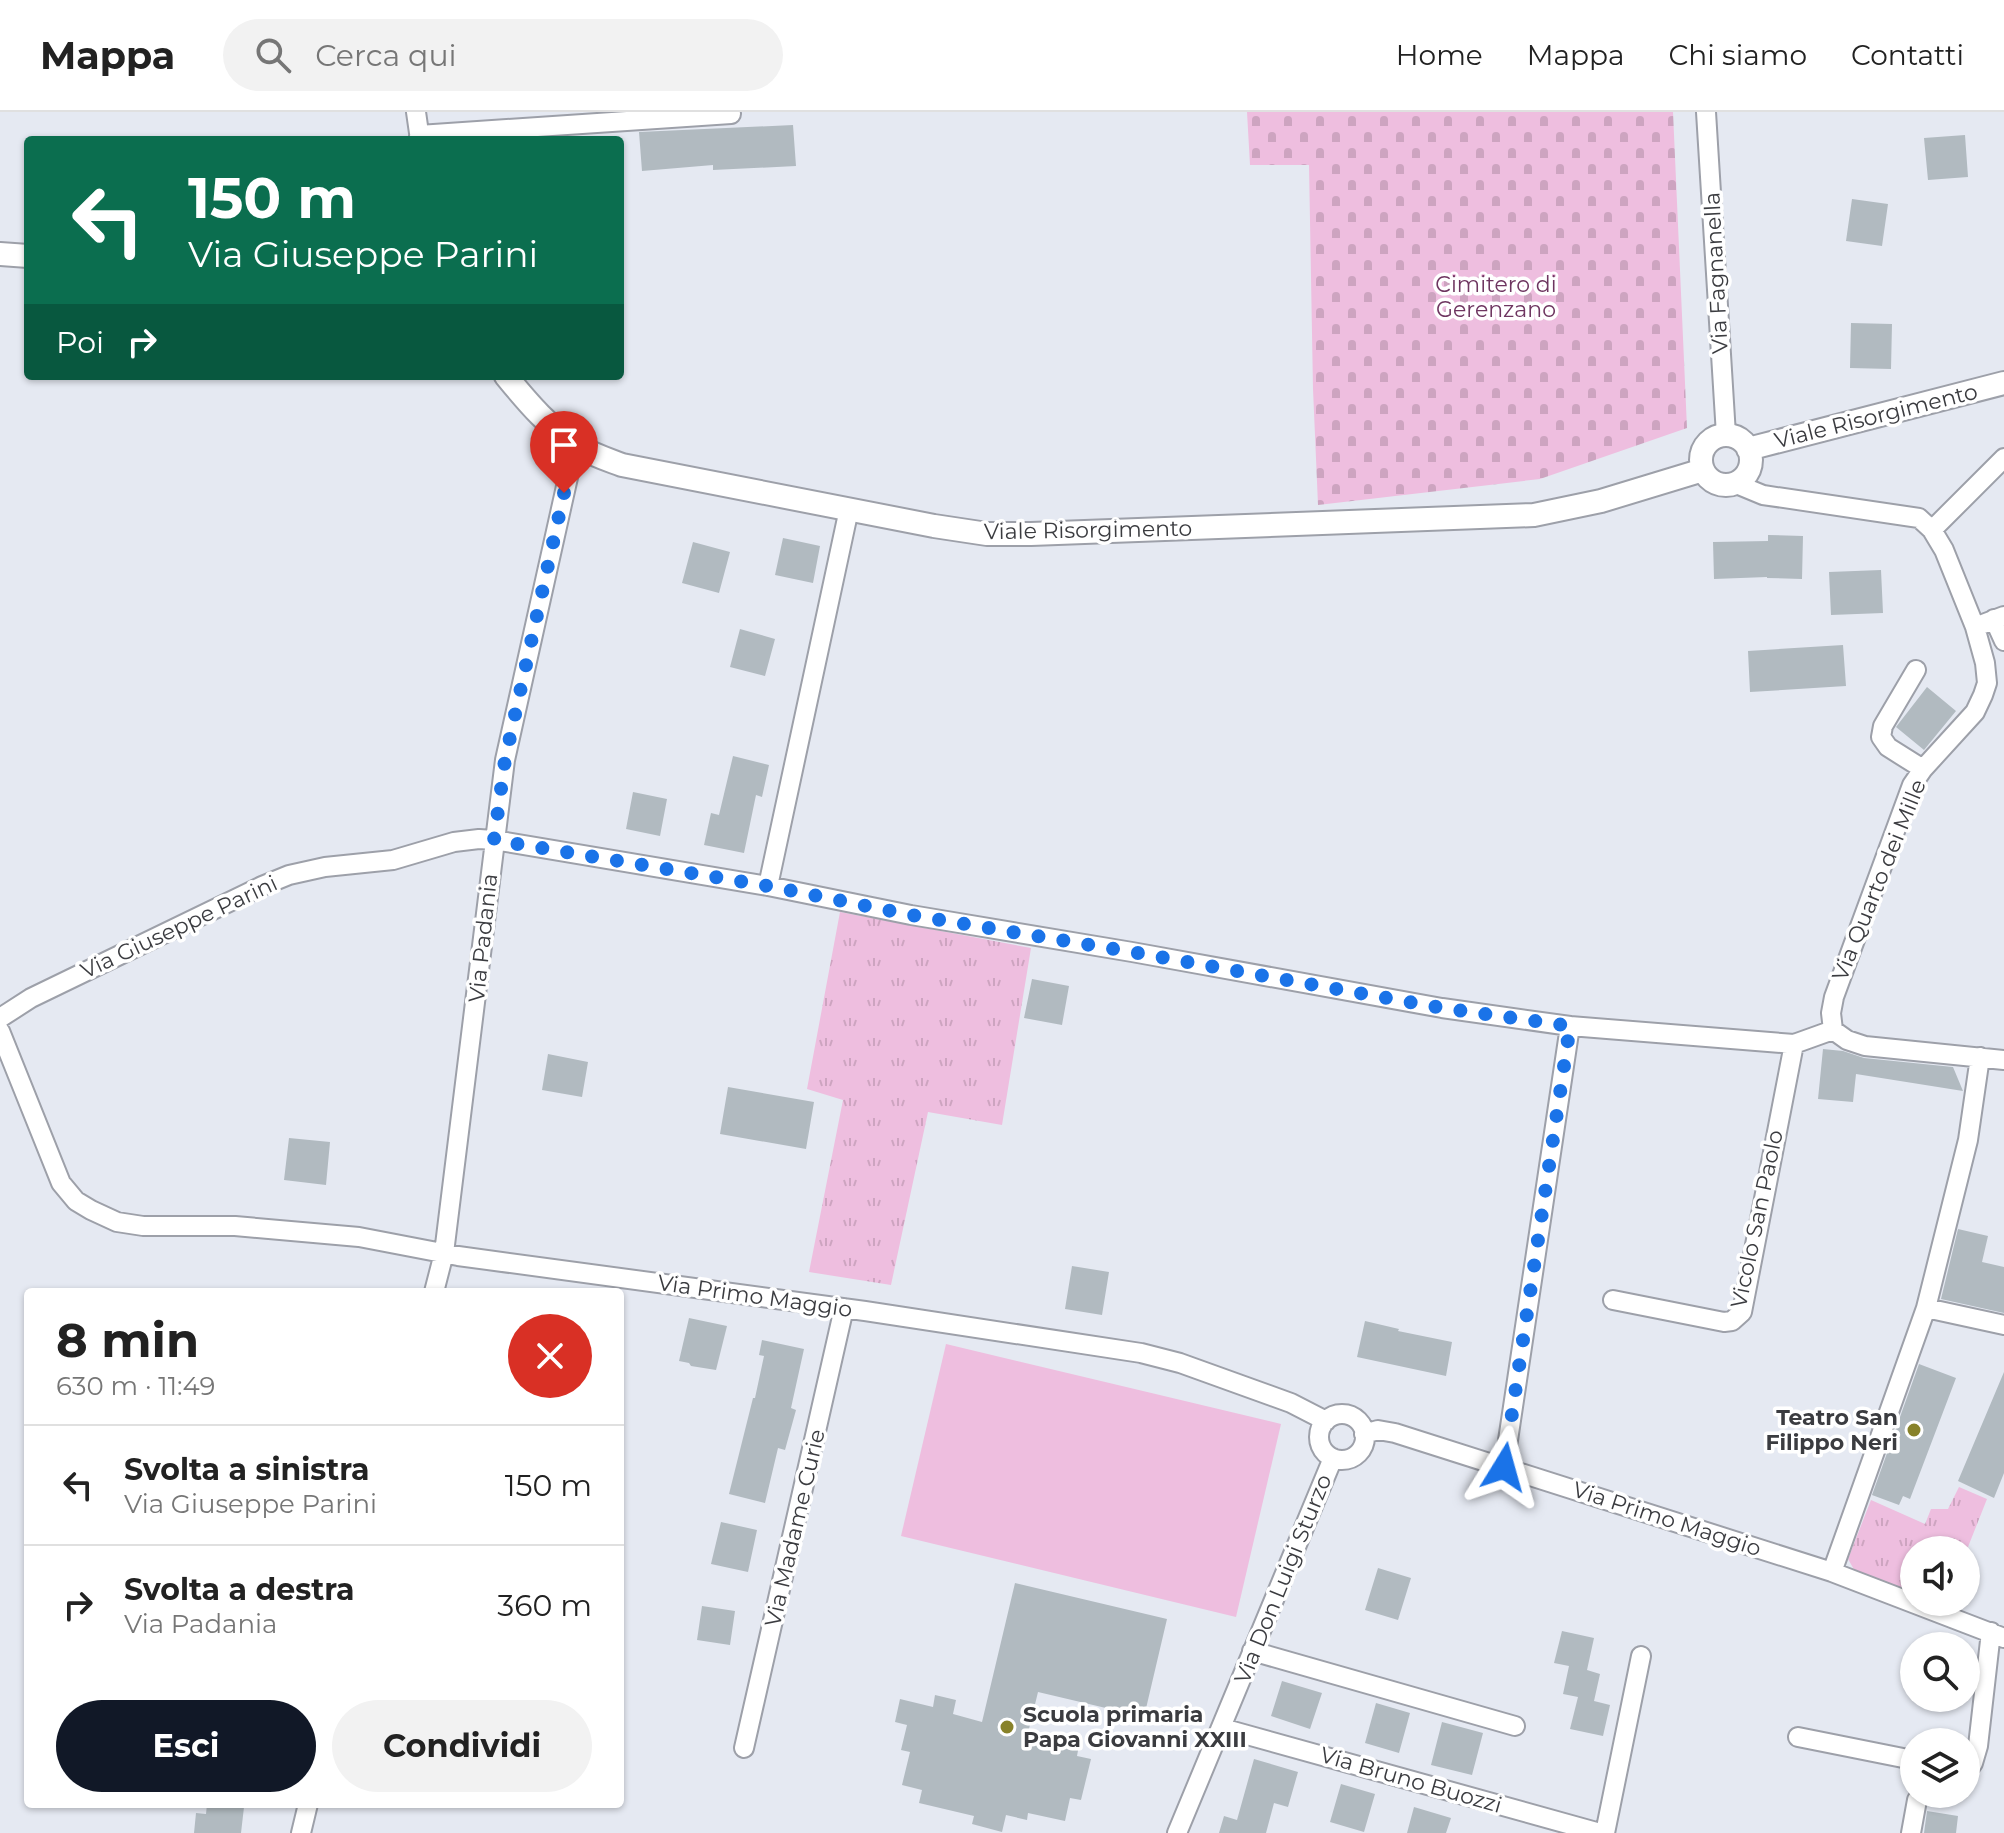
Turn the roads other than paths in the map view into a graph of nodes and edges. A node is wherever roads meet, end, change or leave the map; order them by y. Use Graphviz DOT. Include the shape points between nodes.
graph roads {
  1 [pos="416,112"];
  2 [pos="1706,112"];
  3 [pos="731,114"];
  4 [pos="419,136"];
  5 [pos="445,136"];
  6 [pos="0,254"];
  7 [pos="24,256"];
  8 [pos="509,380"];
  9 [pos="2004,383"];
  10 [pos="1726,435"];
  11 [pos="582,449"];
  12 [pos="1748,449"];
  13 [pos="2004,458"];
  14 [pos="1703,470"];
  15 [pos="1734,483"];
  16 [pos="849,509"];
  17 [pos="1932,530"];
  18 [pos="1999,618"];
  19 [pos="1975,627"];
  20 [pos="2004,641"];
  21 [pos="1916,670"];
  22 [pos="1923,769"];
  23 [pos="494,840"];
  24 [pos="768,886"];
  25 [pos="0,1018"];
  26 [pos="1570,1026"];
  27 [pos="1833,1030"];
  28 [pos="0,1031"];
  29 [pos="1794,1044"];
  30 [pos="1980,1057"];
  31 [pos="2004,1060"];
  32 [pos="444,1253"];
  33 [pos="435,1288"];
  34 [pos="1613,1300"];
  35 [pos="844,1308"];
  36 [pos="1926,1308"];
  37 [pos="2004,1325"];
  38 [pos="1326,1421"];
  39 [pos="1364,1434"];
  40 [pos="1333,1458"];
  41 [pos="1504,1467"];
  42 [pos="1832,1572"];
  43 [pos="1998,1635"];
  44 [pos="1252,1651"];
  45 [pos="1641,1656"];
  46 [pos="1515,1726"];
  47 [pos="1222,1728"];
  48 [pos="1980,1735"];
  49 [pos="1798,1737"];
  50 [pos="744,1748"];
  51 [pos="1900,1757"];
  52 [pos="307,1808"];
  53 [pos="1916,1808"];
  54 [pos="301,1833"];
  55 [pos="1177,1833"];
  56 [pos="1602,1833"];
  57 [pos="1911,1833"];
  1 -- 4 [label="street"];
  2 -- 10 [label="street, Via Fagnanella"];
  3 -- 5 [label="street"];
  6 -- 7 [label="street"];
  8 -- 11 [label="street, Viale Risorgimento" via="534,410"];
  9 -- 12 [label="street, Viale Risorgimento"];
  10 -- 12 [label="street, Viale Risorgimento" via="1739,438"];
  10 -- 14 [label="street" via="1712,439 1703,450"];
  11 -- 16 [label="street, Viale Risorgimento" via="622,465"];
  11 -- 23 [label="street, Via Padania" via="567,479 505,760"];
  12 -- 15 [label="street, Viale Risorgimento" via="1747,473"];
  13 -- 17 [label="street"];
  14 -- 15 [label="street" via="1713,481"];
  14 -- 16 [label="street, Viale Risorgimento" via="1568,509 1498,518 987,534"];
  15 -- 17 [label="street" via="1763,495 1919,518"];
  16 -- 24 [label="street"];
  17 -- 19 [label="street, Via Quarto dei Mille"];
  18 -- 19 [label="street"];
  18 -- 20 [label="street"];
  19 -- 22 [label="street, Via Quarto dei Mille" via="1985,663 1983,695 1975,712"];
  21 -- 22 [label="street" via="1881,737"];
  22 -- 27 [label="street, Via Quarto dei Mille" via="1909,792 1834,997"];
  23 -- 24 [label="street, Via Giuseppe Parini"];
  23 -- 25 [label="street, Via Giuseppe Parini" via="454,842 393,860 289,875 31,998"];
  23 -- 32 [label="street, Via Padania"];
  24 -- 26 [label="street, Via Giuseppe Parini" via="1442,1008"];
  26 -- 29 [label="street, Via Giuseppe Parini"];
  26 -- 41 [label="street"];
  27 -- 29 [label="street, Via Giuseppe Parini"];
  27 -- 30 [label="street" via="1865,1046"];
  28 -- 32 [label="street, Via Primo Maggio" via="61,1183 91,1210 143,1226 268,1228"];
  29 -- 34 [label="street, Vicolo San Paolo" via="1742,1312 1724,1322"];
  30 -- 31 [label="street"];
  30 -- 36 [label="street" via="1968,1140"];
  32 -- 33 [label="street, Via Padania"];
  32 -- 35 [label="street, Via Primo Maggio"];
  35 -- 38 [label="street, Via Primo Maggio" via="1141,1353 1291,1403"];
  35 -- 50 [label="street, Via Madame Curie"];
  36 -- 37 [label="street"];
  36 -- 42 [label="street"];
  38 -- 39 [label="street" via="1346,1414 1358,1421"];
  38 -- 40 [label="street" via="1319,1441"];
  39 -- 40 [label="street" via="1353,1457"];
  39 -- 41 [label="street, Via Primo Maggio" via="1395,1433"];
  40 -- 44 [label="street, Via Don Luigi Sturzo"];
  41 -- 42 [label="street, Via Primo Maggio"];
  42 -- 43 [label="street, Via Primo Maggio"];
  43 -- 48 [label="street"];
  44 -- 46 [label="street"];
  44 -- 47 [label="street, Via Don Luigi Sturzo"];
  45 -- 56 [label="street"];
  47 -- 55 [label="street, Via Don Luigi Sturzo"];
  47 -- 56 [label="street, Via Bruno Buozzi"];
  49 -- 51 [label="street"];
  52 -- 54 [label="street"];
  53 -- 57 [label="street"];
}
